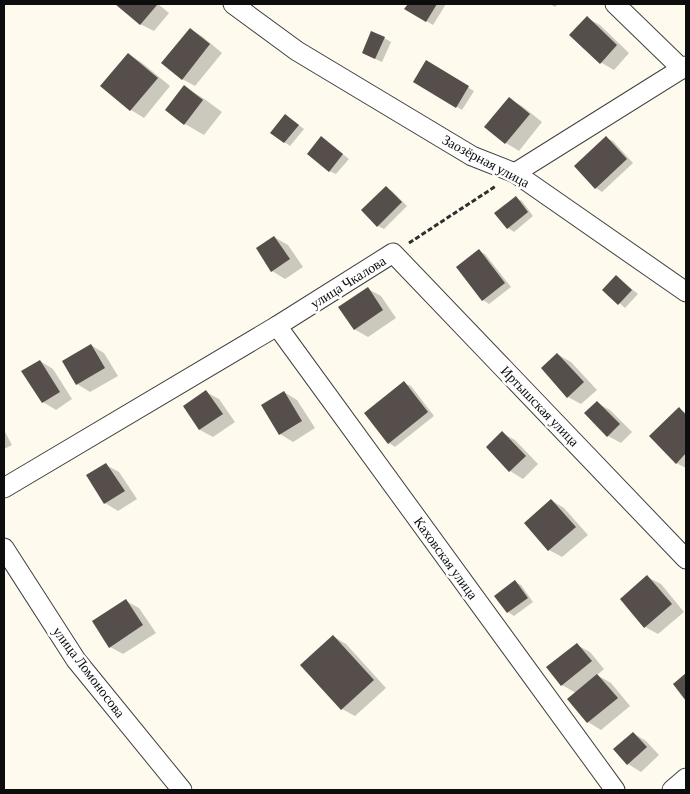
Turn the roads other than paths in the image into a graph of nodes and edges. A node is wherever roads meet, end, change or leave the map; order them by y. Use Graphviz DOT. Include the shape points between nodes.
graph roads {
  1 [pos="233,4"];
  2 [pos="615,4"];
  3 [pos="684,68"];
  4 [pos="515,173"];
  5 [pos="393,253"];
  6 [pos="686,292"];
  7 [pos="277,326"];
  8 [pos="4,488"];
  9 [pos="4,548"];
  10 [pos="686,559"];
  11 [pos="686,778"];
  12 [pos="182,790"];
  13 [pos="615,790"];
  14 [pos="672,790"];
  1 -- 4 [label="street, Заозёрная улица" via="297,51 472,156"];
  2 -- 3 [label="street"];
  3 -- 4 [label="street"];
  4 -- 6 [label="street, Заозёрная улица"];
  5 -- 7 [label="street, улица Чкалова"];
  5 -- 10 [label="street, Иртышская улица"];
  7 -- 8 [label="street, улица Чкалова"];
  7 -- 13 [label="street, Каховская улица"];
  9 -- 12 [label="street, улица Ломоносова" via="76,660"];
  11 -- 14 [label="street"];
}
